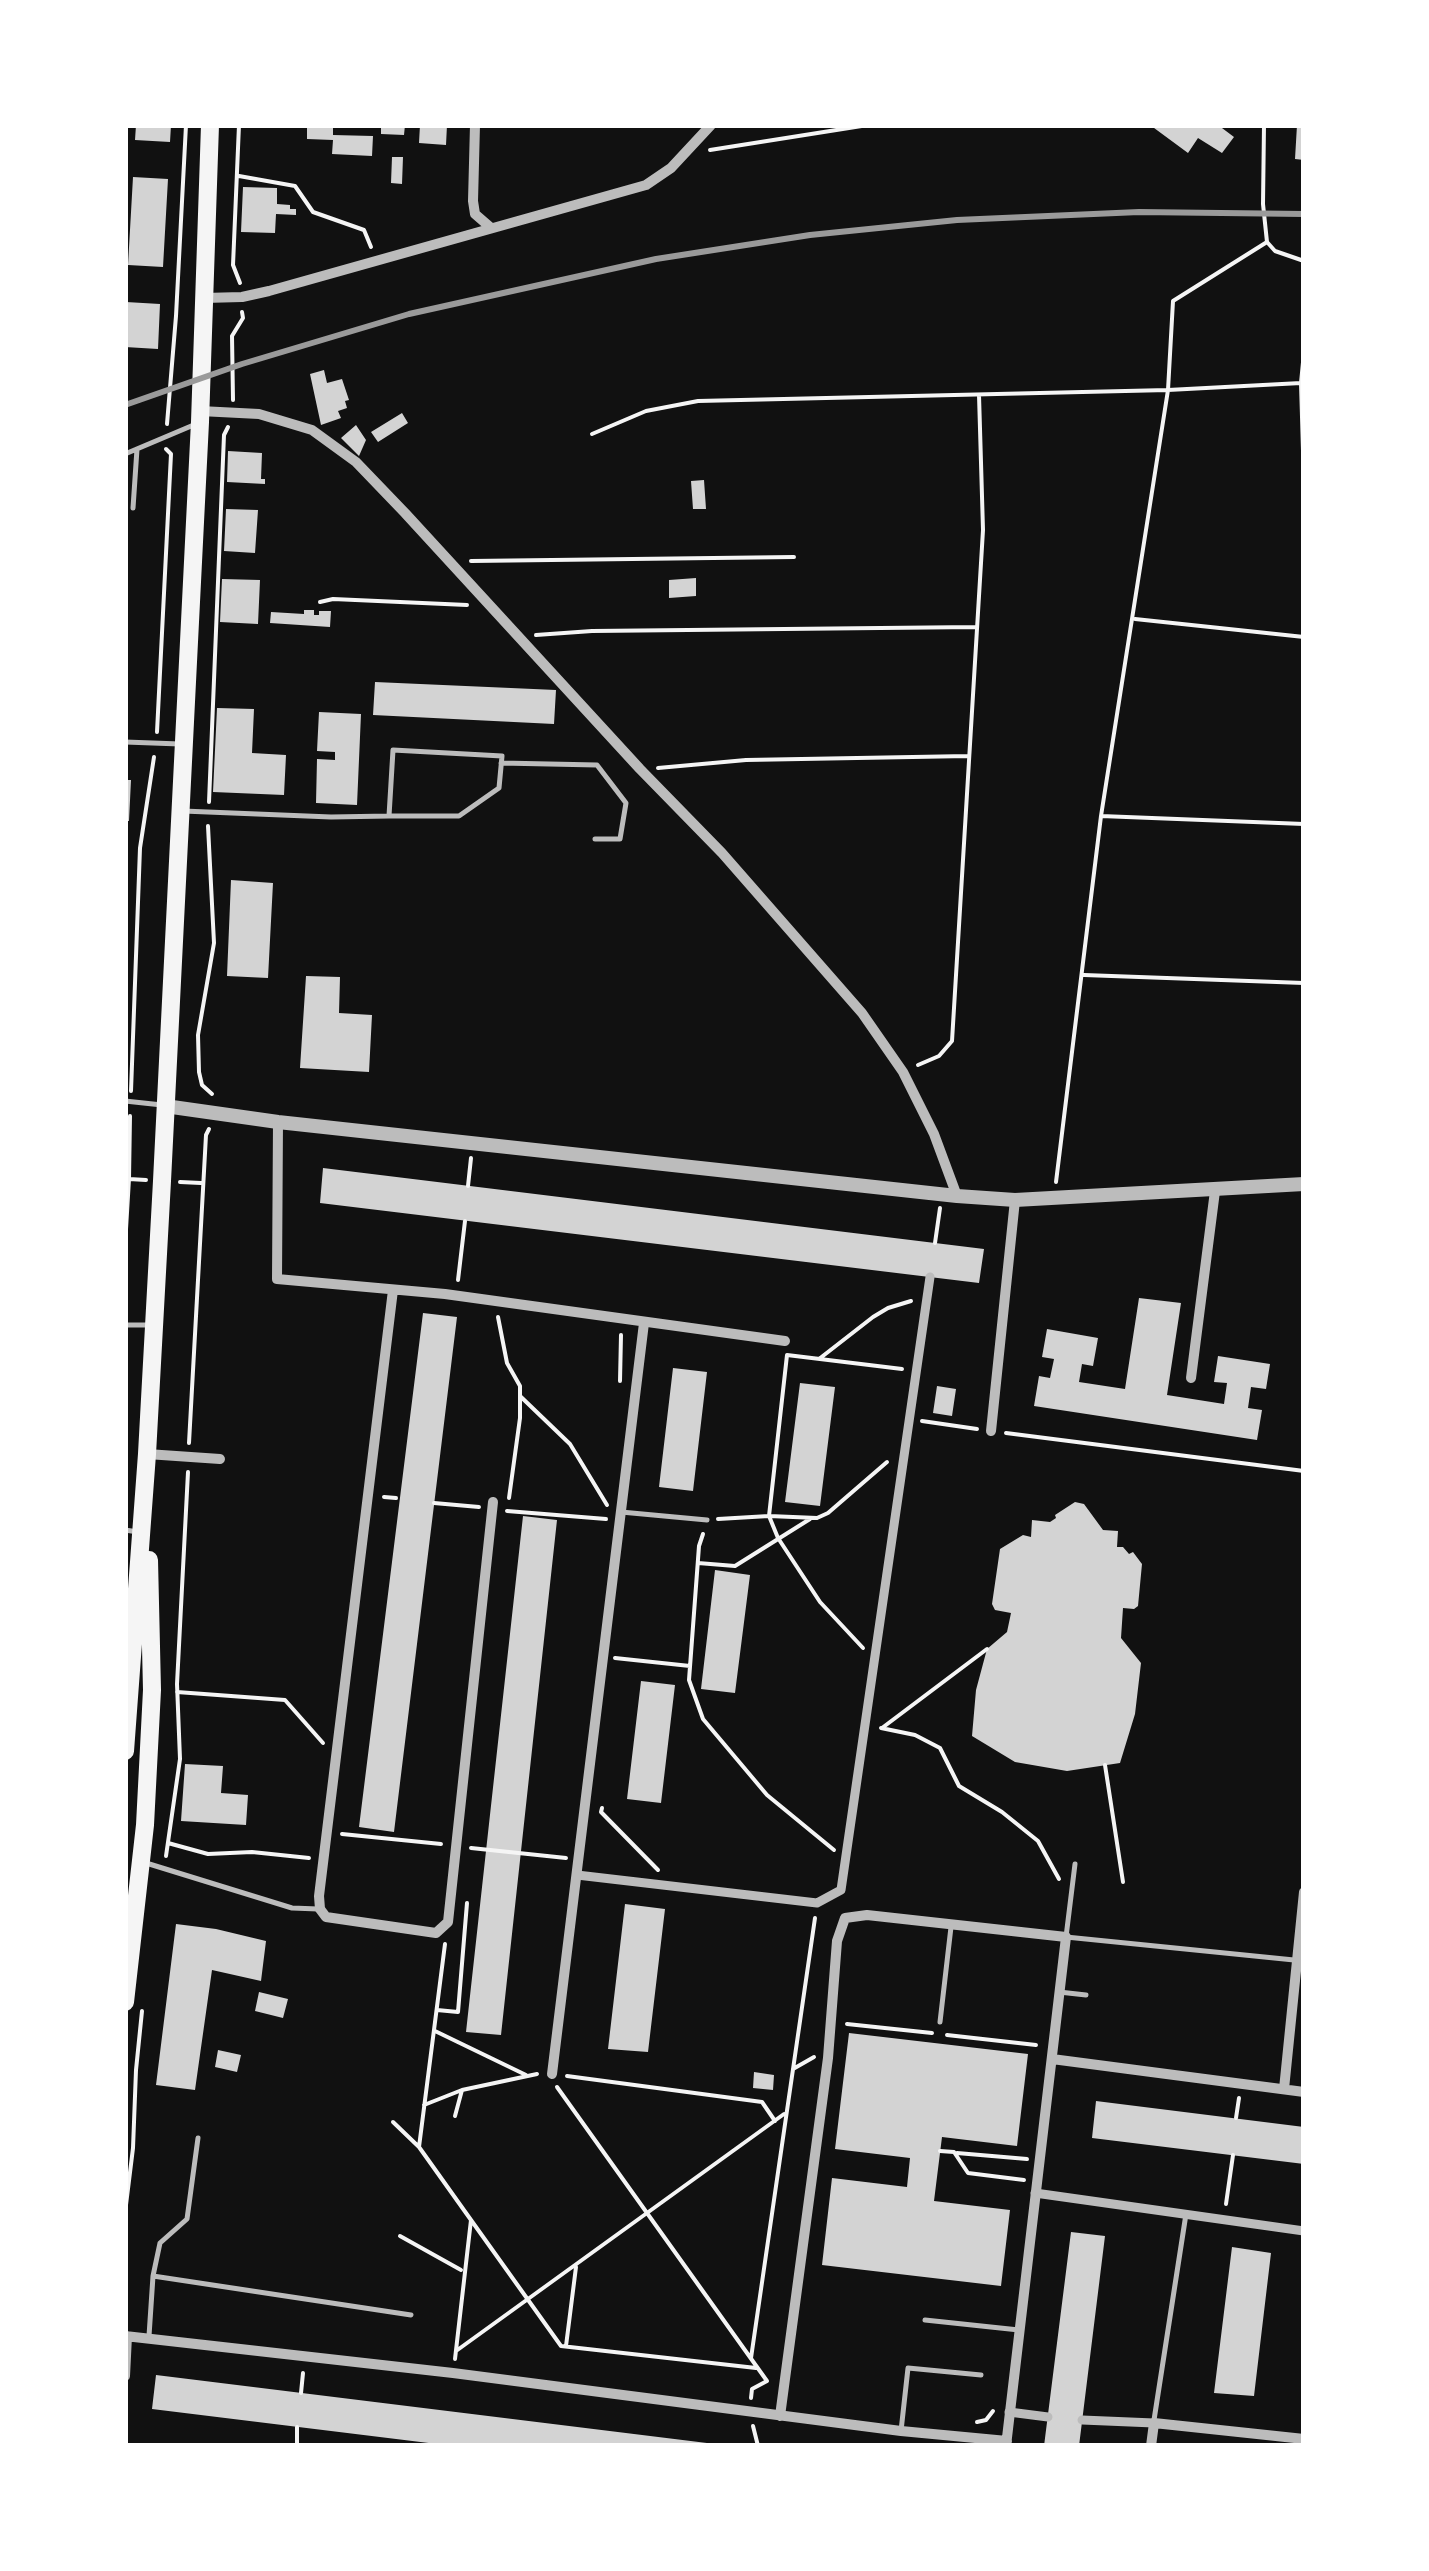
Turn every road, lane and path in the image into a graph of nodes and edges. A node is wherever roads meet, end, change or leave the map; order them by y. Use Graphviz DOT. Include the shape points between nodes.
graph roads {
  1 [pos="186,125"];
  2 [pos="210,125"];
  3 [pos="240,125"];
  4 [pos="476,125"];
  5 [pos="711,125"];
  6 [pos="868,125"];
  7 [pos="1264,125"];
  8 [pos="686,152"];
  9 [pos="237,176"];
  10 [pos="490,227"];
  11 [pos="1267,242"];
  12 [pos="377,260"];
  13 [pos="1304,261"];
  14 [pos="242,297"];
  15 [pos="204,298"];
  16 [pos="1304,352"];
  17 [pos="1301,382"];
  18 [pos="1168,390"];
  19 [pos="979,394"];
  20 [pos="233,412"];
  21 [pos="200,416"];
  22 [pos="592,434"];
  23 [pos="167,436"];
  24 [pos="137,448"];
  25 [pos="125,454"];
  26 [pos="1304,485"];
  27 [pos="133,508"];
  28 [pos="794,557"];
  29 [pos="451,562"];
  30 [pos="320,602"];
  31 [pos="492,606"];
  32 [pos="1133,619"];
  33 [pos="976,628"];
  34 [pos="518,636"];
  35 [pos="1304,637"];
  36 [pos="125,742"];
  37 [pos="156,744"];
  38 [pos="184,744"];
  39 [pos="968,756"];
  40 [pos="502,763"];
  41 [pos="640,770"];
  42 [pos="180,811"];
  43 [pos="208,812"];
  44 [pos="389,816"];
  45 [pos="1101,816"];
  46 [pos="1304,824"];
  47 [pos="595,839"];
  48 [pos="1082,975"];
  49 [pos="1304,983"];
  50 [pos="903,1072"];
  51 [pos="128,1101"];
  52 [pos="166,1106"];
  53 [pos="211,1113"];
  54 [pos="278,1122"];
  55 [pos="473,1144"];
  56 [pos="129,1179"];
  57 [pos="162,1181"];
  58 [pos="203,1184"];
  59 [pos="1304,1184"];
  60 [pos="468,1186"];
  61 [pos="1215,1191"];
  62 [pos="949,1196"];
  63 [pos="1054,1197"];
  64 [pos="1014,1200"];
  65 [pos="464,1220"];
  66 [pos="935,1243"];
  67 [pos="125,1246"];
  68 [pos="930,1277"];
  69 [pos="393,1290"];
  70 [pos="456,1296"];
  71 [pos="927,1297"];
  72 [pos="495,1301"];
  73 [pos="621,1320"];
  74 [pos="644,1322"];
  75 [pos="125,1325"];
  76 [pos="154,1326"];
  77 [pos="785,1341"];
  78 [pos="819,1359"];
  79 [pos="916,1371"];
  80 [pos="1192,1378"];
  81 [pos="619,1392"];
  82 [pos="520,1396"];
  83 [pos="909,1420"];
  84 [pos="990,1431"];
  85 [pos="905,1446"];
  86 [pos="147,1454"];
  87 [pos="188,1456"];
  88 [pos="220,1458"];
  89 [pos="1304,1471"];
  90 [pos="434,1504"];
  91 [pos="492,1505"];
  92 [pos="769,1516"];
  93 [pos="619,1518"];
  94 [pos="811,1518"];
  95 [pos="707,1520"];
  96 [pos="133,1531"];
  97 [pos="778,1538"];
  98 [pos="698,1563"];
  99 [pos="987,1649"];
  100 [pos="604,1657"];
  101 [pos="874,1660"];
  102 [pos="690,1666"];
  103 [pos="177,1692"];
  104 [pos="865,1725"];
  105 [pos="882,1728"];
  106 [pos="125,1750"];
  107 [pos="336,1758"];
  108 [pos="1105,1765"];
  109 [pos="604,1793"];
  110 [pos="327,1832"];
  111 [pos="168,1843"];
  112 [pos="456,1846"];
  113 [pos="324,1857"];
  114 [pos="580,1859"];
  115 [pos="846,1860"];
  116 [pos="143,1862"];
  117 [pos="1075,1864"];
  118 [pos="165,1868"];
  119 [pos="578,1875"];
  120 [pos="1123,1882"];
  121 [pos="673,1886"];
  122 [pos="1304,1892"];
  123 [pos="1070,1901"];
  124 [pos="468,1902"];
  125 [pos="817,1903"];
  126 [pos="320,1910"];
  127 [pos="448,1922"];
  128 [pos="951,1924"];
  129 [pos="1066,1937"];
  130 [pos="1300,1961"];
  131 [pos="1060,1992"];
  132 [pos="1086,1995"];
  133 [pos="134,2006"];
  134 [pos="437,2010"];
  135 [pos="862,2019"];
  136 [pos="940,2022"];
  137 [pos="846,2024"];
  138 [pos="434,2031"];
  139 [pos="946,2035"];
  140 [pos="945,2044"];
  141 [pos="828,2058"];
  142 [pos="1052,2059"];
  143 [pos="793,2069"];
  144 [pos="552,2074"];
  145 [pos="1240,2084"];
  146 [pos="462,2090"];
  147 [pos="1284,2090"];
  148 [pos="1304,2092"];
  149 [pos="424,2105"];
  150 [pos="784,2114"];
  151 [pos="456,2116"];
  152 [pos="1236,2118"];
  153 [pos="775,2121"];
  154 [pos="394,2122"];
  155 [pos="198,2138"];
  156 [pos="419,2147"];
  157 [pos="940,2151"];
  158 [pos="954,2152"];
  159 [pos="1232,2156"];
  160 [pos="1034,2193"];
  161 [pos="125,2214"];
  162 [pos="648,2214"];
  163 [pos="1186,2214"];
  164 [pos="1224,2219"];
  165 [pos="471,2220"];
  166 [pos="1304,2231"];
  167 [pos="400,2236"];
  168 [pos="576,2266"];
  169 [pos="464,2272"];
  170 [pos="153,2276"];
  171 [pos="528,2300"];
  172 [pos="411,2315"];
  173 [pos="925,2320"];
  174 [pos="1019,2330"];
  175 [pos="126,2336"];
  176 [pos="149,2339"];
  177 [pos="566,2346"];
  178 [pos="456,2351"];
  179 [pos="304,2356"];
  180 [pos="751,2358"];
  181 [pos="758,2369"];
  182 [pos="453,2374"];
  183 [pos="981,2375"];
  184 [pos="125,2376"];
  185 [pos="767,2381"];
  186 [pos="301,2393"];
  187 [pos="1010,2412"];
  188 [pos="780,2416"];
  189 [pos="1048,2417"];
  190 [pos="1082,2420"];
  191 [pos="1154,2423"];
  192 [pos="297,2427"];
  193 [pos="901,2431"];
  194 [pos="1304,2439"];
  195 [pos="1006,2443"];
  196 [pos="297,2446"];
  197 [pos="1151,2446"];
  1 -- 23 [label="path"];
  2 -- 15 [label="main road"];
  3 -- 9 [label="path"];
  4 -- 10 [label="street" via="473,200"];
  5 -- 8 [label="street"];
  6 -- 8 [label="path"];
  7 -- 11 [label="path"];
  8 -- 10 [label="street" via="646,184"];
  9 -- 12 [label="path" via="294,186 313,212 364,230"];
  9 -- 14 [label="path" via="233,265"];
  10 -- 12 [label="street"];
  11 -- 13 [label="path"];
  11 -- 18 [label="path" via="1172,301"];
  12 -- 14 [label="street"];
  14 -- 15 [label="street"];
  14 -- 20 [label="path" via="243,318 232,336"];
  15 -- 21 [label="main road"];
  16 -- 17 [label="path"];
  17 -- 18 [label="path"];
  17 -- 26 [label="path"];
  18 -- 19 [label="path"];
  18 -- 32 [label="path"];
  19 -- 22 [label="path" via="698,401 646,411"];
  19 -- 33 [label="path" via="983,530"];
  20 -- 21 [label="street"];
  20 -- 29 [label="street" via="312,430 356,462"];
  20 -- 43 [label="path" via="224,435"];
  21 -- 23 [label="lane"];
  21 -- 38 [label="main road"];
  23 -- 24 [label="lane"];
  23 -- 37 [label="path"];
  24 -- 25 [label="lane"];
  24 -- 27 [label="lane"];
  28 -- 29 [label="path"];
  29 -- 31 [label="street"];
  30 -- 31 [label="path"];
  31 -- 34 [label="street"];
  32 -- 35 [label="path"];
  32 -- 45 [label="path"];
  33 -- 34 [label="path"];
  33 -- 39 [label="path"];
  34 -- 41 [label="street"];
  36 -- 37 [label="lane"];
  37 -- 38 [label="lane"];
  37 -- 51 [label="path" via="140,848"];
  38 -- 42 [label="main road"];
  39 -- 41 [label="path" via="746,760"];
  39 -- 50 [label="path" via="952,1041 939,1056"];
  40 -- 44 [label="lane" via="499,788 459,816"];
  40 -- 44 [label="lane" via="502,756 393,750"];
  40 -- 47 [label="lane" via="596,765 626,803 620,839"];
  41 -- 50 [label="street" via="862,1013"];
  42 -- 43 [label="lane"];
  42 -- 52 [label="main road"];
  43 -- 44 [label="lane"];
  43 -- 53 [label="path" via="214,942 198,1034 199,1072 212,1093"];
  45 -- 46 [label="path"];
  45 -- 48 [label="path"];
  48 -- 49 [label="path"];
  48 -- 63 [label="path"];
  50 -- 62 [label="street" via="934,1134"];
  51 -- 52 [label="lane"];
  51 -- 56 [label="path"];
  52 -- 53 [label="street"];
  52 -- 57 [label="main road"];
  53 -- 54 [label="street"];
  53 -- 58 [label="path"];
  54 -- 55 [label="street"];
  54 -- 69 [label="street" via="277,1278"];
  55 -- 60 [label="path"];
  55 -- 62 [label="street"];
  56 -- 57 [label="path"];
  56 -- 67 [label="path"];
  57 -- 58 [label="path"];
  57 -- 76 [label="main road"];
  58 -- 87 [label="path"];
  59 -- 61 [label="street"];
  61 -- 63 [label="street"];
  61 -- 80 [label="street"];
  62 -- 64 [label="street"];
  62 -- 66 [label="path"];
  63 -- 64 [label="street"];
  64 -- 84 [label="street"];
  65 -- 70 [label="path"];
  68 -- 71 [label="street"];
  69 -- 70 [label="street"];
  69 -- 107 [label="street"];
  70 -- 72 [label="street"];
  71 -- 78 [label="path" via="888,1308"];
  71 -- 79 [label="street"];
  72 -- 73 [label="street"];
  72 -- 82 [label="path"];
  73 -- 74 [label="street"];
  73 -- 81 [label="path"];
  74 -- 77 [label="street"];
  74 -- 93 [label="street"];
  75 -- 76 [label="lane"];
  76 -- 86 [label="main road"];
  78 -- 79 [label="path"];
  78 -- 92 [label="path" via="788,1355"];
  79 -- 83 [label="street"];
  82 -- 93 [label="path" via="570,1444"];
  82 -- 93 [label="path" via="507,1510"];
  83 -- 84 [label="path"];
  83 -- 85 [label="street"];
  84 -- 89 [label="path"];
  85 -- 94 [label="path" via="828,1513"];
  85 -- 101 [label="street"];
  86 -- 87 [label="street"];
  86 -- 96 [label="main road"];
  86 -- 116 [label="main road" via="152,1690"];
  87 -- 88 [label="street"];
  87 -- 103 [label="path"];
  90 -- 91 [label="path"];
  91 -- 112 [label="street"];
  92 -- 94 [label="path"];
  92 -- 95 [label="path"];
  92 -- 97 [label="path"];
  93 -- 95 [label="lane"];
  93 -- 100 [label="street"];
  94 -- 97 [label="path"];
  95 -- 98 [label="path"];
  96 -- 106 [label="main road"];
  97 -- 98 [label="path" via="734,1566"];
  97 -- 101 [label="path" via="820,1602"];
  98 -- 102 [label="path"];
  99 -- 105 [label="path"];
  100 -- 102 [label="path"];
  100 -- 114 [label="street"];
  101 -- 104 [label="street"];
  102 -- 115 [label="path" via="703,1720 767,1795"];
  103 -- 107 [label="path" via="284,1700"];
  103 -- 111 [label="path" via="180,1759"];
  104 -- 105 [label="path"];
  104 -- 115 [label="street"];
  105 -- 123 [label="path" via="915,1734 940,1748 959,1786 1038,1840"];
  107 -- 110 [label="street"];
  108 -- 120 [label="path"];
  109 -- 121 [label="path" via="602,1812"];
  110 -- 112 [label="path"];
  110 -- 113 [label="street"];
  111 -- 113 [label="path" via="208,1854"];
  111 -- 118 [label="path"];
  112 -- 114 [label="path"];
  112 -- 127 [label="street"];
  113 -- 126 [label="street"];
  114 -- 119 [label="street"];
  115 -- 125 [label="street" via="841,1890"];
  116 -- 118 [label="lane"];
  116 -- 133 [label="main road"];
  117 -- 123 [label="lane"];
  118 -- 126 [label="lane" via="292,1908"];
  119 -- 121 [label="street"];
  119 -- 144 [label="street"];
  121 -- 125 [label="street"];
  122 -- 130 [label="street"];
  123 -- 129 [label="lane"];
  124 -- 134 [label="path" via="458,2012"];
  125 -- 143 [label="path"];
  126 -- 127 [label="street" via="351,1922 436,1933"];
  127 -- 134 [label="path"];
  128 -- 129 [label="street"];
  128 -- 136 [label="lane"];
  128 -- 141 [label="street" via="867,1914 845,1918 837,1941"];
  129 -- 130 [label="lane"];
  129 -- 131 [label="street"];
  130 -- 147 [label="street"];
  131 -- 132 [label="lane"];
  131 -- 142 [label="street"];
  133 -- 161 [label="path" via="134,2148"];
  134 -- 138 [label="path"];
  135 -- 137 [label="path" via="861,2026"];
  138 -- 146 [label="path" via="526,2074"];
  138 -- 149 [label="path"];
  139 -- 140 [label="path"];
  141 -- 143 [label="path" via="811,2057"];
  141 -- 188 [label="street"];
  142 -- 145 [label="street"];
  142 -- 160 [label="street"];
  143 -- 150 [label="path"];
  144 -- 153 [label="path" via="762,2102"];
  144 -- 162 [label="path"];
  145 -- 147 [label="street"];
  145 -- 152 [label="path"];
  146 -- 149 [label="path"];
  146 -- 151 [label="path"];
  147 -- 148 [label="street"];
  149 -- 156 [label="path"];
  150 -- 153 [label="path"];
  150 -- 180 [label="path"];
  153 -- 162 [label="path"];
  154 -- 156 [label="path"];
  155 -- 170 [label="lane" via="187,2219 160,2243"];
  156 -- 165 [label="path"];
  157 -- 158 [label="path"];
  158 -- 158 [label="path" via="1027,2159 1024,2180 968,2173"];
  159 -- 164 [label="path"];
  160 -- 163 [label="street"];
  160 -- 174 [label="street"];
  162 -- 168 [label="path"];
  162 -- 180 [label="path"];
  163 -- 164 [label="street"];
  163 -- 191 [label="lane"];
  164 -- 166 [label="street"];
  165 -- 169 [label="path"];
  165 -- 171 [label="path"];
  167 -- 169 [label="path"];
  168 -- 171 [label="path"];
  168 -- 177 [label="path"];
  169 -- 178 [label="path"];
  170 -- 172 [label="lane"];
  170 -- 176 [label="lane"];
  171 -- 177 [label="path"];
  171 -- 178 [label="path"];
  173 -- 174 [label="lane"];
  174 -- 187 [label="street"];
  175 -- 176 [label="street"];
  175 -- 184 [label="street"];
  176 -- 179 [label="street"];
  177 -- 181 [label="path"];
  178 -- 182 [label="path"];
  179 -- 182 [label="street"];
  179 -- 186 [label="path"];
  180 -- 181 [label="path"];
  181 -- 185 [label="path"];
  182 -- 188 [label="street"];
  183 -- 193 [label="lane" via="908,2368"];
  187 -- 189 [label="street"];
  187 -- 195 [label="street"];
  188 -- 193 [label="street"];
  190 -- 191 [label="street"];
  191 -- 194 [label="street"];
  191 -- 197 [label="street"];
  192 -- 196 [label="path"];
  193 -- 195 [label="street"];
}
